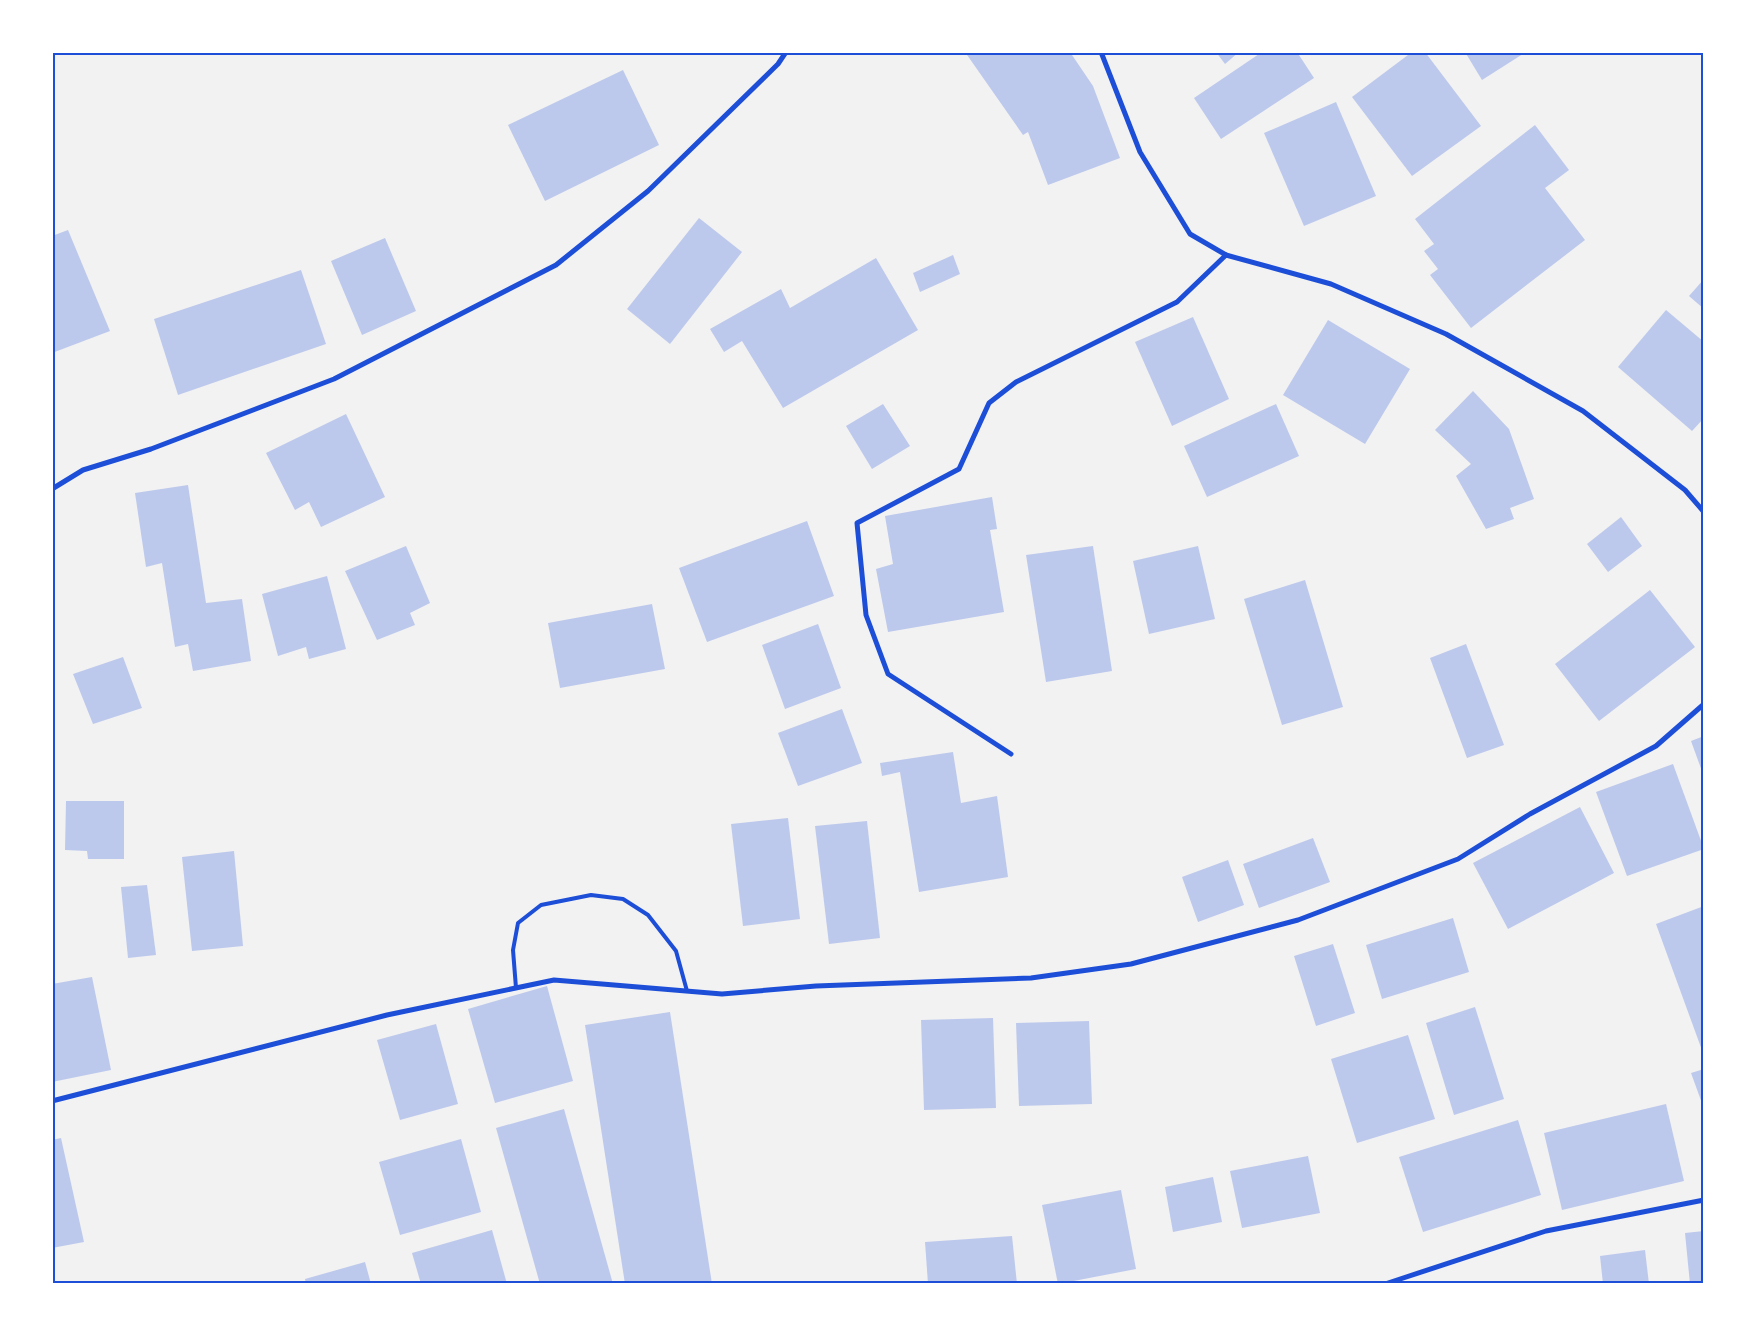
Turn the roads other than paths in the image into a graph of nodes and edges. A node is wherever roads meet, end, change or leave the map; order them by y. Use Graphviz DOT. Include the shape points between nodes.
graph roads {
  1 [pos="786,52"];
  2 [pos="1101,52"];
  3 [pos="1226,255"];
  4 [pos="52,489"];
  5 [pos="1704,512"];
  6 [pos="1704,704"];
  7 [pos="1011,754"];
  8 [pos="516,988"];
  9 [pos="688,991"];
  10 [pos="52,1101"];
  11 [pos="1704,1200"];
  12 [pos="1385,1284"];
  1 -- 4 [label="street" via="778,64 648,191 556,265 334,379 151,449 83,470"];
  2 -- 3 [label="street" via="1140,152 1190,234"];
  3 -- 5 [label="street" via="1331,284 1446,334 1583,411 1685,490"];
  3 -- 7 [label="street" via="1177,302 1016,382 989,404 959,469 857,523 866,615 888,674"];
  6 -- 9 [label="street" via="1656,746 1530,814 1458,859 1298,920 1131,964 1031,978 816,986 722,994"];
  8 -- 9 [label="street" via="554,980"];
  8 -- 9 [label="lane" via="513,950 518,923 541,905 591,895 623,900 648,915 676,951"];
  8 -- 10 [label="street" via="387,1015"];
  11 -- 12 [label="street" via="1546,1231"];
}
